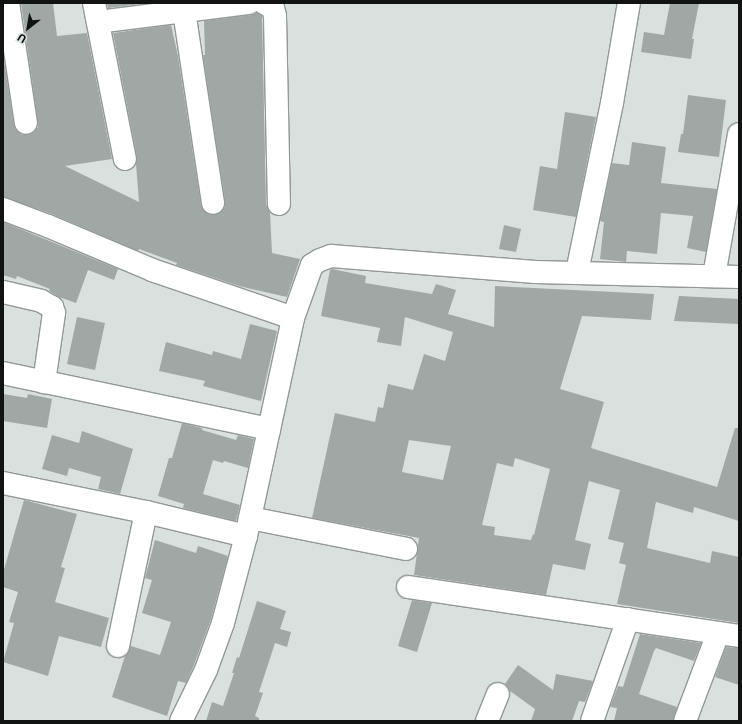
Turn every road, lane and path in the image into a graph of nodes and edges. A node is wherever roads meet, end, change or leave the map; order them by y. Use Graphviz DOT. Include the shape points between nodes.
graph roads {
  1 [pos="8,3"];
  2 [pos="249,3"];
  3 [pos="264,3"];
  4 [pos="629,3"];
  5 [pos="184,11"];
  6 [pos="96,12"];
  7 [pos="26,123"];
  8 [pos="739,134"];
  9 [pos="124,159"];
  10 [pos="213,203"];
  11 [pos="280,204"];
  12 [pos="3,209"];
  13 [pos="577,272"];
  14 [pos="714,276"];
  15 [pos="739,277"];
  16 [pos="3,292"];
  17 [pos="293,318"];
  18 [pos="3,373"];
  19 [pos="44,382"];
  20 [pos="269,429"];
  21 [pos="3,483"];
  22 [pos="146,512"];
  23 [pos="248,527"];
  24 [pos="406,549"];
  25 [pos="408,587"];
  26 [pos="628,620"];
  27 [pos="718,633"];
  28 [pos="739,636"];
  29 [pos="118,646"];
  30 [pos="498,694"];
  31 [pos="181,721"];
  32 [pos="487,721"];
  33 [pos="592,721"];
  34 [pos="685,721"];
  1 -- 7 [label="street"];
  2 -- 5 [label="street"];
  3 -- 11 [label="street" via="273,8 275,16"];
  4 -- 13 [label="street" via="612,103"];
  5 -- 6 [label="street"];
  5 -- 10 [label="street"];
  6 -- 9 [label="street"];
  8 -- 14 [label="street"];
  12 -- 17 [label="street" via="152,270"];
  13 -- 14 [label="street"];
  13 -- 17 [label="street" via="535,272 331,256 312,265"];
  14 -- 15 [label="street"];
  16 -- 19 [label="street" via="41,301 52,307 54,312"];
  17 -- 20 [label="street"];
  18 -- 19 [label="street"];
  19 -- 20 [label="street"];
  20 -- 23 [label="street"];
  21 -- 22 [label="street"];
  22 -- 23 [label="street"];
  22 -- 29 [label="street"];
  23 -- 24 [label="street"];
  23 -- 31 [label="street" via="223,623 206,670"];
  25 -- 26 [label="street"];
  26 -- 27 [label="street"];
  26 -- 33 [label="street"];
  27 -- 28 [label="street"];
  27 -- 34 [label="street"];
  30 -- 32 [label="street"];
}
